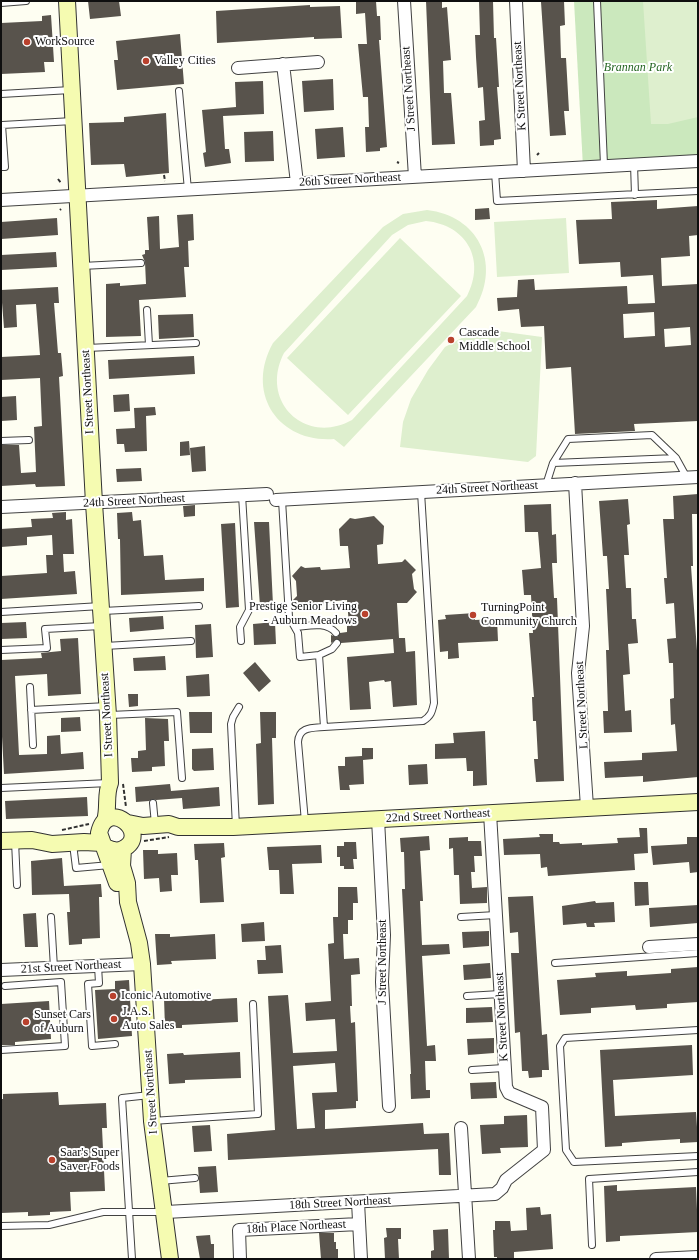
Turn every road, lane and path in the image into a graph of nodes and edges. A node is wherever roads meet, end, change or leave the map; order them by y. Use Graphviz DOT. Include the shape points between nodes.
graph roads {
  1 [pos="26,1"];
  2 [pos="67,1"];
  3 [pos="404,1"];
  4 [pos="516,1"];
  5 [pos="597,1"];
  6 [pos="1,3"];
  7 [pos="318,62"];
  8 [pos="283,64"];
  9 [pos="238,68"];
  10 [pos="72,90"];
  11 [pos="179,91"];
  12 [pos="1,94"];
  13 [pos="73,121"];
  14 [pos="698,161"];
  15 [pos="634,164"];
  16 [pos="604,165"];
  17 [pos="1,167"];
  18 [pos="524,171"];
  19 [pos="495,172"];
  20 [pos="415,177"];
  21 [pos="58,179"];
  22 [pos="60,183"];
  23 [pos="297,183"];
  24 [pos="188,190"];
  25 [pos="698,192"];
  26 [pos="635,195"];
  27 [pos="77,196"];
  28 [pos="1,200"];
  29 [pos="141,263"];
  30 [pos="81,266"];
  31 [pos="147,310"];
  32 [pos="196,343"];
  33 [pos="149,345"];
  34 [pos="85,348"];
  35 [pos="29,440"];
  36 [pos="1,442"];
  37 [pos="676,458"];
  38 [pos="553,463"];
  39 [pos="692,478"];
  40 [pos="576,484"];
  41 [pos="546,485"];
  42 [pos="421,492"];
  43 [pos="242,495"];
  44 [pos="275,498"];
  45 [pos="94,503"];
  46 [pos="1,507"];
  47 [pos="199,606"];
  48 [pos="1,612"];
  49 [pos="101,614"];
  50 [pos="295,627"];
  51 [pos="336,633"];
  52 [pos="191,640"];
  53 [pos="241,641"];
  54 [pos="337,643"];
  55 [pos="104,646"];
  56 [pos="1,650"];
  57 [pos="319,656"];
  58 [pos="30,687"];
  59 [pos="240,707"];
  60 [pos="31,710"];
  61 [pos="108,711"];
  62 [pos="324,727"];
  63 [pos="33,745"];
  64 [pos="182,778"];
  65 [pos="110,783"];
  66 [pos="1,788"];
  67 [pos="698,802"];
  68 [pos="153,803"];
  69 [pos="588,807"];
  70 [pos="490,813"];
  71 [pos="378,819"];
  72 [pos="125,821"];
  73 [pos="104,822"];
  74 [pos="305,823"];
  75 [pos="155,825"];
  76 [pos="178,827"];
  77 [pos="236,827"];
  78 [pos="166,839"];
  79 [pos="32,840"];
  80 [pos="8,841"];
  81 [pos="73,842"];
  82 [pos="132,844"];
  83 [pos="104,845"];
  84 [pos="112,865"];
  85 [pos="18,885"];
  86 [pos="128,902"];
  87 [pos="496,916"];
  88 [pos="51,917"];
  89 [pos="460,917"];
  90 [pos="698,944"];
  91 [pos="649,948"];
  92 [pos="698,953"];
  93 [pos="555,963"];
  94 [pos="142,964"];
  95 [pos="98,966"];
  96 [pos="54,968"];
  97 [pos="1,970"];
  98 [pos="5,986"];
  99 [pos="500,994"];
  100 [pos="467,996"];
  101 [pos="253,1004"];
  102 [pos="698,1030"];
  103 [pos="115,1044"];
  104 [pos="1,1050"];
  105 [pos="504,1068"];
  106 [pos="472,1070"];
  107 [pos="150,1095"];
  108 [pos="389,1106"];
  109 [pos="152,1121"];
  110 [pos="461,1128"];
  111 [pos="698,1156"];
  112 [pos="698,1172"];
  113 [pos="195,1178"];
  114 [pos="506,1180"];
  115 [pos="160,1181"];
  116 [pos="464,1196"];
  117 [pos="358,1202"];
  118 [pos="129,1212"];
  119 [pos="166,1212"];
  120 [pos="359,1224"];
  121 [pos="1,1226"];
  122 [pos="592,1245"];
  123 [pos="698,1257"];
  124 [pos="132,1259"];
  125 [pos="170,1259"];
  126 [pos="240,1259"];
  127 [pos="361,1259"];
  128 [pos="469,1259"];
  129 [pos="656,1259"];
  1 -- 6 [label="lane"];
  2 -- 10 [label="street, I Street Northeast"];
  3 -- 20 [label="street, J Street Northeast"];
  4 -- 18 [label="street, K Street Northeast"];
  5 -- 16 [label="lane"];
  7 -- 8 [label="street"];
  8 -- 9 [label="street"];
  8 -- 23 [label="street"];
  10 -- 12 [label="lane"];
  10 -- 13 [label="street, I Street Northeast"];
  11 -- 24 [label="lane"];
  13 -- 17 [label="lane" via="2,125 5,167"];
  13 -- 27 [label="street, I Street Northeast"];
  14 -- 15 [label="street, 26th Street Northeast"];
  15 -- 16 [label="street, 26th Street Northeast"];
  15 -- 26 [label="lane"];
  16 -- 18 [label="street, 26th Street Northeast"];
  18 -- 19 [label="street, 26th Street Northeast"];
  19 -- 20 [label="street, 26th Street Northeast"];
  19 -- 26 [label="lane" via="496,201"];
  20 -- 23 [label="street, 26th Street Northeast"];
  21 -- 22 [label="path"];
  23 -- 24 [label="street, 26th Street Northeast"];
  24 -- 27 [label="street, 26th Street Northeast"];
  25 -- 26 [label="lane"];
  27 -- 28 [label="street, 26th Street Northeast"];
  27 -- 30 [label="street, I Street Northeast"];
  29 -- 30 [label="lane"];
  30 -- 34 [label="street, I Street Northeast"];
  31 -- 33 [label="lane"];
  32 -- 33 [label="lane"];
  33 -- 34 [label="lane"];
  34 -- 45 [label="street, I Street Northeast"];
  35 -- 36 [label="lane"];
  37 -- 38 [label="lane"];
  37 -- 38 [label="lane" via="652,435 568,439"];
  37 -- 39 [label="lane"];
  38 -- 41 [label="lane"];
  39 -- 40 [label="street, 24th Street Northeast"];
  40 -- 41 [label="street, 24th Street Northeast"];
  40 -- 69 [label="street, L Street Northeast" via="583,626 578,673"];
  41 -- 42 [label="street, 24th Street Northeast"];
  42 -- 44 [label="street, 24th Street Northeast"];
  42 -- 62 [label="lane" via="434,703 432,712 423,721"];
  43 -- 44 [label="street, 24th Street Northeast"];
  43 -- 45 [label="street, 24th Street Northeast"];
  43 -- 53 [label="lane" via="249,610 240,627"];
  44 -- 50 [label="lane" via="289,617"];
  45 -- 46 [label="street, 24th Street Northeast"];
  45 -- 49 [label="street, I Street Northeast"];
  47 -- 49 [label="lane"];
  48 -- 49 [label="lane"];
  49 -- 55 [label="street, I Street Northeast"];
  49 -- 56 [label="lane" via="45,629 47,648"];
  50 -- 51 [label="lane" via="328,626"];
  50 -- 57 [label="lane" via="298,632 300,656"];
  52 -- 55 [label="lane"];
  54 -- 57 [label="lane"];
  55 -- 61 [label="street, I Street Northeast"];
  57 -- 62 [label="lane"];
  58 -- 60 [label="lane"];
  59 -- 77 [label="lane" via="232,717"];
  60 -- 61 [label="lane"];
  60 -- 63 [label="lane"];
  61 -- 64 [label="lane" via="177,712"];
  61 -- 65 [label="street, I Street Northeast"];
  62 -- 74 [label="lane" via="308,728 299,736"];
  65 -- 66 [label="lane"];
  65 -- 72 [label="street, I Street Northeast" via="115,790"];
  65 -- 73 [label="street, I Street Northeast" via="106,791 108,803"];
  67 -- 69 [label="street, 22nd Street Northeast"];
  68 -- 75 [label="lane"];
  69 -- 70 [label="street, 22nd Street Northeast"];
  70 -- 71 [label="street, 22nd Street Northeast"];
  70 -- 87 [label="street, K Street Northeast"];
  71 -- 74 [label="street, 22nd Street Northeast"];
  71 -- 108 [label="street, J Street Northeast" via="384,935 382,982"];
  72 -- 73 [label="street" via="114,817"];
  72 -- 75 [label="street, 22nd Street Northeast" via="143,826"];
  72 -- 82 [label="street, I Street Northeast" via="132,832"];
  73 -- 79 [label="street" via="83,831"];
  73 -- 83 [label="street, I Street Northeast" via="99,833"];
  74 -- 77 [label="street, 22nd Street Northeast"];
  75 -- 76 [label="street, 22nd Street Northeast" via="169,824"];
  76 -- 77 [label="street, 22nd Street Northeast"];
  76 -- 82 [label="street, 22nd Street Northeast" via="169,832 145,836"];
  78 -- 82 [label="path"];
  79 -- 80 [label="street"];
  79 -- 81 [label="street" via="52,844"];
  80 -- 85 [label="lane"];
  81 -- 83 [label="street"];
  81 -- 84 [label="lane" via="76,868"];
  82 -- 83 [label="street" via="114,850"];
  82 -- 86 [label="street, I Street Northeast" via="122,866"];
  83 -- 84 [label="street, I Street Northeast"];
  84 -- 86 [label="street, I Street Northeast" via="118,884"];
  86 -- 94 [label="street, I Street Northeast"];
  87 -- 89 [label="lane"];
  87 -- 99 [label="street, K Street Northeast"];
  88 -- 96 [label="lane"];
  90 -- 91 [label="street"];
  92 -- 93 [label="lane"];
  94 -- 95 [label="street, 21st Street Northeast"];
  94 -- 107 [label="street, I Street Northeast"];
  95 -- 96 [label="street, 21st Street Northeast"];
  95 -- 103 [label="lane" via="99,983 88,984 92,1046"];
  96 -- 97 [label="street, 21st Street Northeast"];
  98 -- 104 [label="lane" via="61,982 65,1046"];
  99 -- 100 [label="lane"];
  99 -- 105 [label="street, K Street Northeast"];
  101 -- 109 [label="lane" via="258,1114"];
  102 -- 111 [label="lane" via="565,1038 560,1046 566,1150 574,1162"];
  105 -- 106 [label="lane"];
  105 -- 114 [label="street, K Street Northeast" via="509,1093 542,1107 545,1148"];
  107 -- 109 [label="street, I Street Northeast"];
  107 -- 118 [label="lane" via="122,1098"];
  109 -- 115 [label="street, I Street Northeast"];
  110 -- 116 [label="street"];
  112 -- 122 [label="lane" via="589,1178"];
  113 -- 115 [label="lane"];
  114 -- 116 [label="street, 18th Street Northeast" via="495,1194"];
  115 -- 119 [label="street, I Street Northeast"];
  116 -- 117 [label="street, 18th Street Northeast"];
  116 -- 128 [label="street"];
  117 -- 119 [label="street, 18th Street Northeast"];
  117 -- 120 [label="street"];
  118 -- 119 [label="lane"];
  118 -- 121 [label="lane" via="103,1212 49,1225"];
  118 -- 124 [label="lane"];
  119 -- 125 [label="street, I Street Northeast"];
  120 -- 126 [label="street, 18th Place Northeast" via="239,1230"];
  120 -- 127 [label="street"];
  123 -- 129 [label="street"];
}
